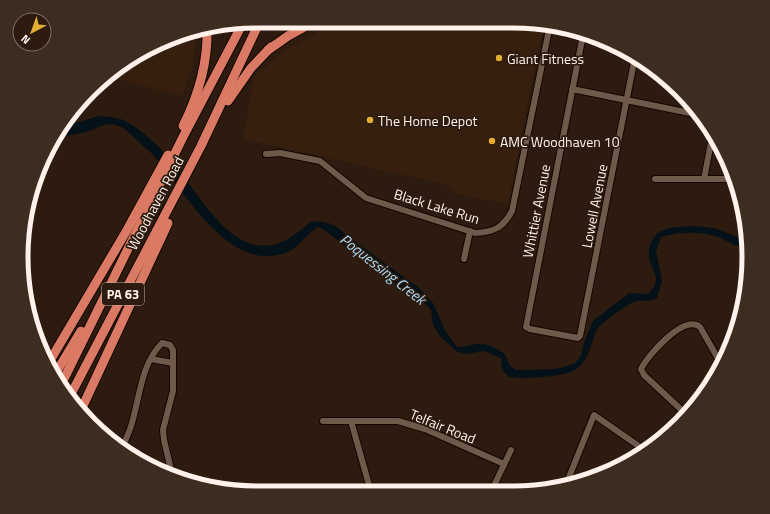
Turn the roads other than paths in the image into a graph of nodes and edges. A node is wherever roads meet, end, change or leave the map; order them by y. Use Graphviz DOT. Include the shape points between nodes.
graph roads {
  1 [pos="240,28"];
  2 [pos="257,28"];
  3 [pos="302,28"];
  4 [pos="549,31"];
  5 [pos="211,32"];
  6 [pos="208,33"];
  7 [pos="582,39"];
  8 [pos="271,47"];
  9 [pos="634,63"];
  10 [pos="572,89"];
  11 [pos="628,100"];
  12 [pos="690,113"];
  13 [pos="183,137"];
  14 [pos="711,143"];
  15 [pos="201,146"];
  16 [pos="266,154"];
  17 [pos="170,158"];
  18 [pos="162,173"];
  19 [pos="187,178"];
  20 [pos="655,178"];
  21 [pos="704,179"];
  22 [pos="729,179"];
  23 [pos="180,194"];
  24 [pos="470,231"];
  25 [pos="464,259"];
  26 [pos="115,274"];
  27 [pos="580,336"];
  28 [pos="52,358"];
  29 [pos="718,358"];
  30 [pos="151,359"];
  31 [pos="173,363"];
  32 [pos="85,367"];
  33 [pos="58,370"];
  34 [pos="64,379"];
  35 [pos="72,392"];
  36 [pos="74,394"];
  37 [pos="83,406"];
  38 [pos="682,411"];
  39 [pos="323,421"];
  40 [pos="351,421"];
  41 [pos="124,443"];
  42 [pos="640,447"];
  43 [pos="511,450"];
  44 [pos="504,464"];
  45 [pos="171,470"];
  46 [pos="570,479"];
  47 [pos="370,486"];
  48 [pos="494,486"];
  1 -- 13 [label="highway, Woodhaven Road / PA 63"];
  2 -- 15 [label="highway, Woodhaven Road / PA 63"];
  3 -- 8 [label="highway"];
  4 -- 24 [label="street, Black Lake Run" via="512,211 507,222 499,228 488,232"];
  5 -- 13 [label="highway" via="206,77"];
  6 -- 17 [label="highway" via="205,64"];
  7 -- 10 [label="street, Whittier Avenue"];
  8 -- 15 [label="highway" via="248,68 232,89"];
  8 -- 19 [label="highway" via="251,68 226,104"];
  9 -- 11 [label="street, Lowell Avenue"];
  10 -- 11 [label="street"];
  10 -- 27 [label="street, Whittier Avenue" via="526,327 578,338"];
  11 -- 12 [label="street"];
  11 -- 27 [label="street, Lowell Avenue"];
  13 -- 17 [label="highway, Woodhaven Road / PA 63"];
  14 -- 21 [label="street"];
  15 -- 19 [label="highway, Woodhaven Road / PA 63"];
  16 -- 24 [label="street, Black Lake Run" via="280,153 320,161 366,198"];
  17 -- 18 [label="highway, Woodhaven Road / PA 63"];
  18 -- 26 [label="highway, Woodhaven Road / PA 63"];
  18 -- 28 [label="highway"];
  19 -- 23 [label="highway, Woodhaven Road / PA 63"];
  20 -- 21 [label="street"];
  21 -- 22 [label="street"];
  23 -- 32 [label="highway, Woodhaven Road / PA 63"];
  23 -- 37 [label="highway"];
  24 -- 25 [label="street"];
  26 -- 33 [label="highway"];
  26 -- 34 [label="highway, Woodhaven Road / PA 63"];
  29 -- 38 [label="street" via="700,327 689,324 661,344 641,368 644,375"];
  30 -- 31 [label="street"];
  30 -- 31 [label="street" via="162,343 170,344 173,350"];
  30 -- 41 [label="street" via="142,380 133,420"];
  31 -- 45 [label="street" via="172,399 163,430"];
  32 -- 35 [label="highway, Woodhaven Road / PA 63"];
  32 -- 36 [label="highway"];
  39 -- 40 [label="street, Telfair Road"];
  40 -- 44 [label="street, Telfair Road" via="398,421 412,424"];
  40 -- 47 [label="street"];
  42 -- 46 [label="street" via="594,414"];
  43 -- 44 [label="street"];
  44 -- 48 [label="street"];
}
